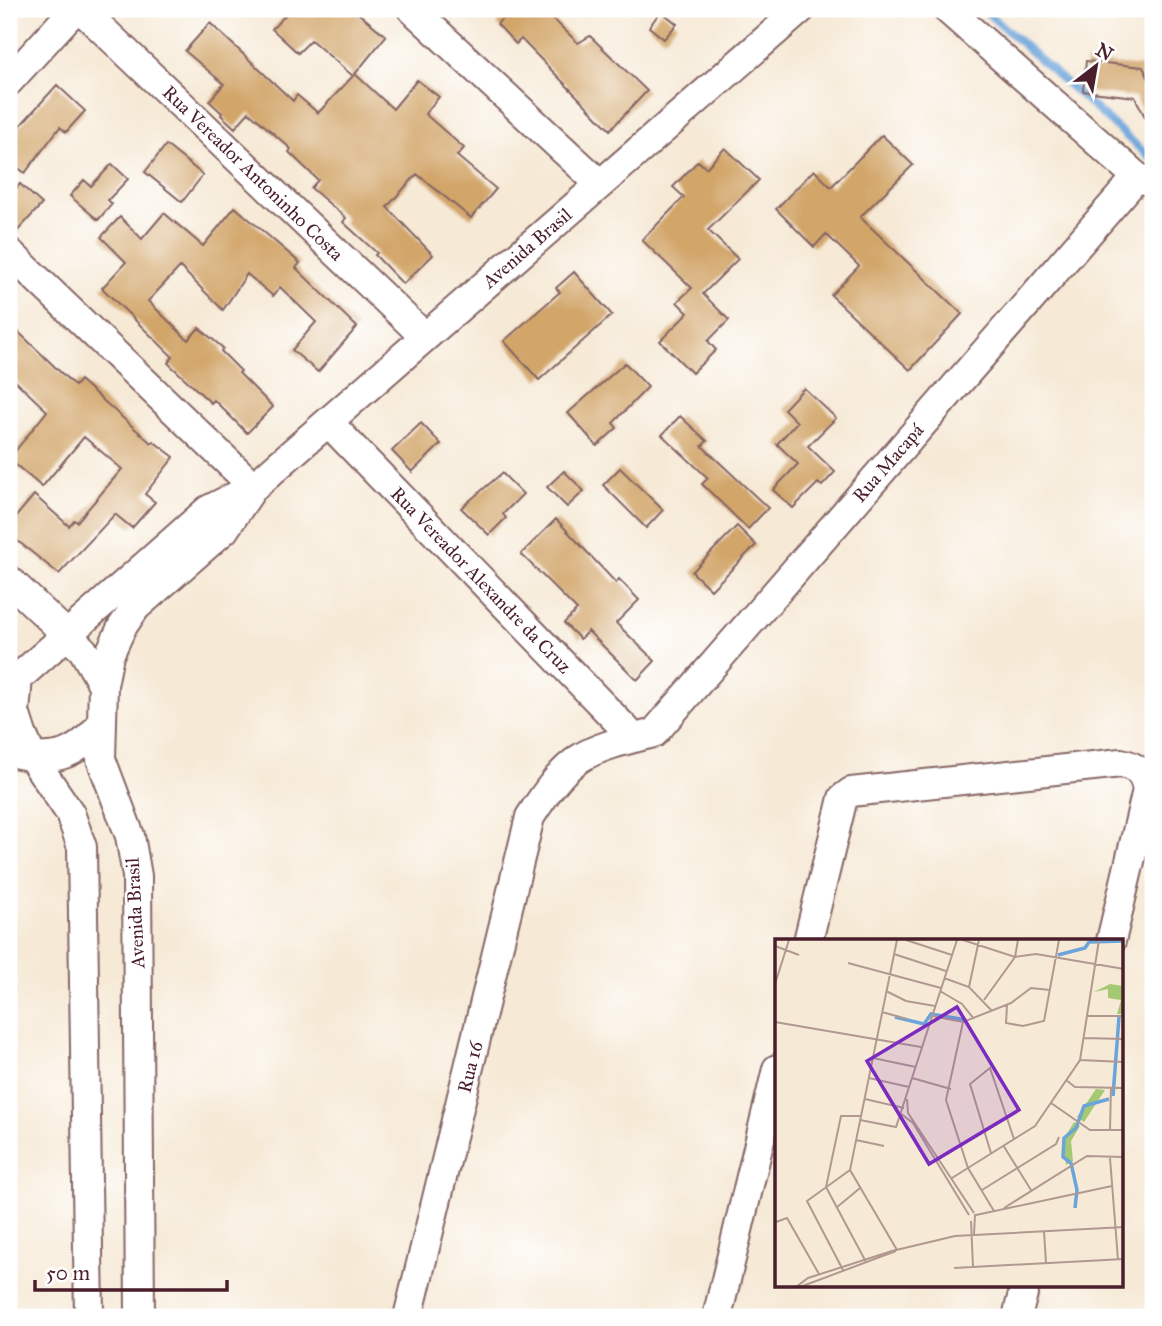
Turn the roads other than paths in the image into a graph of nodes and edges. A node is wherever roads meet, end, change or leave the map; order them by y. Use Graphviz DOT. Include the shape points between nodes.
graph roads {
  1 [pos="75,9"];
  2 [pos="81,9"];
  3 [pos="412,9"];
  4 [pos="801,9"];
  5 [pos="947,9"];
  6 [pos="9,81"];
  7 [pos="1145,180"];
  8 [pos="600,184"];
  9 [pos="9,252"];
  10 [pos="425,337"];
  11 [pos="328,422"];
  12 [pos="254,487"];
  13 [pos="9,580"];
  14 [pos="65,636"];
  15 [pos="13,682"];
  16 [pos="103,685"];
  17 [pos="101,724"];
  18 [pos="634,738"];
  19 [pos="20,754"];
  20 [pos="530,817"];
  21 [pos="808,939"];
  22 [pos="1111,939"];
  23 [pos="775,1077"];
  24 [pos="1024,1288"];
  25 [pos="89,1317"];
  26 [pos="139,1317"];
  27 [pos="408,1317"];
  28 [pos="717,1317"];
  29 [pos="1017,1317"];
  1 -- 6 [label="street"];
  2 -- 10 [label="street, Rua Vereador Antoninho Costa"];
  3 -- 8 [label="street"];
  4 -- 8 [label="street, Avenida Brasil"];
  5 -- 7 [label="street"];
  7 -- 18 [label="street, Rua Macapá" via="654,733"];
  8 -- 10 [label="street, Avenida Brasil"];
  9 -- 12 [label="street"];
  10 -- 11 [label="street, Avenida Brasil"];
  11 -- 12 [label="street, Avenida Brasil"];
  11 -- 18 [label="street, Rua Vereador Alexandre da Cruz"];
  12 -- 14 [label="street, Avenida Brasil" via="208,510"];
  12 -- 16 [label="street, Avenida Brasil" via="224,530 136,607 109,655"];
  13 -- 14 [label="street"];
  14 -- 15 [label="street, Avenida Brasil"];
  14 -- 16 [label="street" via="83,650"];
  15 -- 19 [label="street, Avenida Brasil"];
  16 -- 17 [label="street, Avenida Brasil"];
  17 -- 19 [label="street" via="85,745 70,753"];
  17 -- 26 [label="street, Avenida Brasil" via="101,759 130,836 137,877"];
  18 -- 20 [label="street, Rua Macapá" via="615,741 575,759"];
  19 -- 25 [label="street, Avenida Brasil" via="70,813 82,848"];
  20 -- 27 [label="street, Rua 16"];
  21 -- 22 [label="street" via="843,798 850,792 1121,763 1135,766 1145,776 1147,790"];
  23 -- 28 [label="street"];
  24 -- 29 [label="street"];
}
